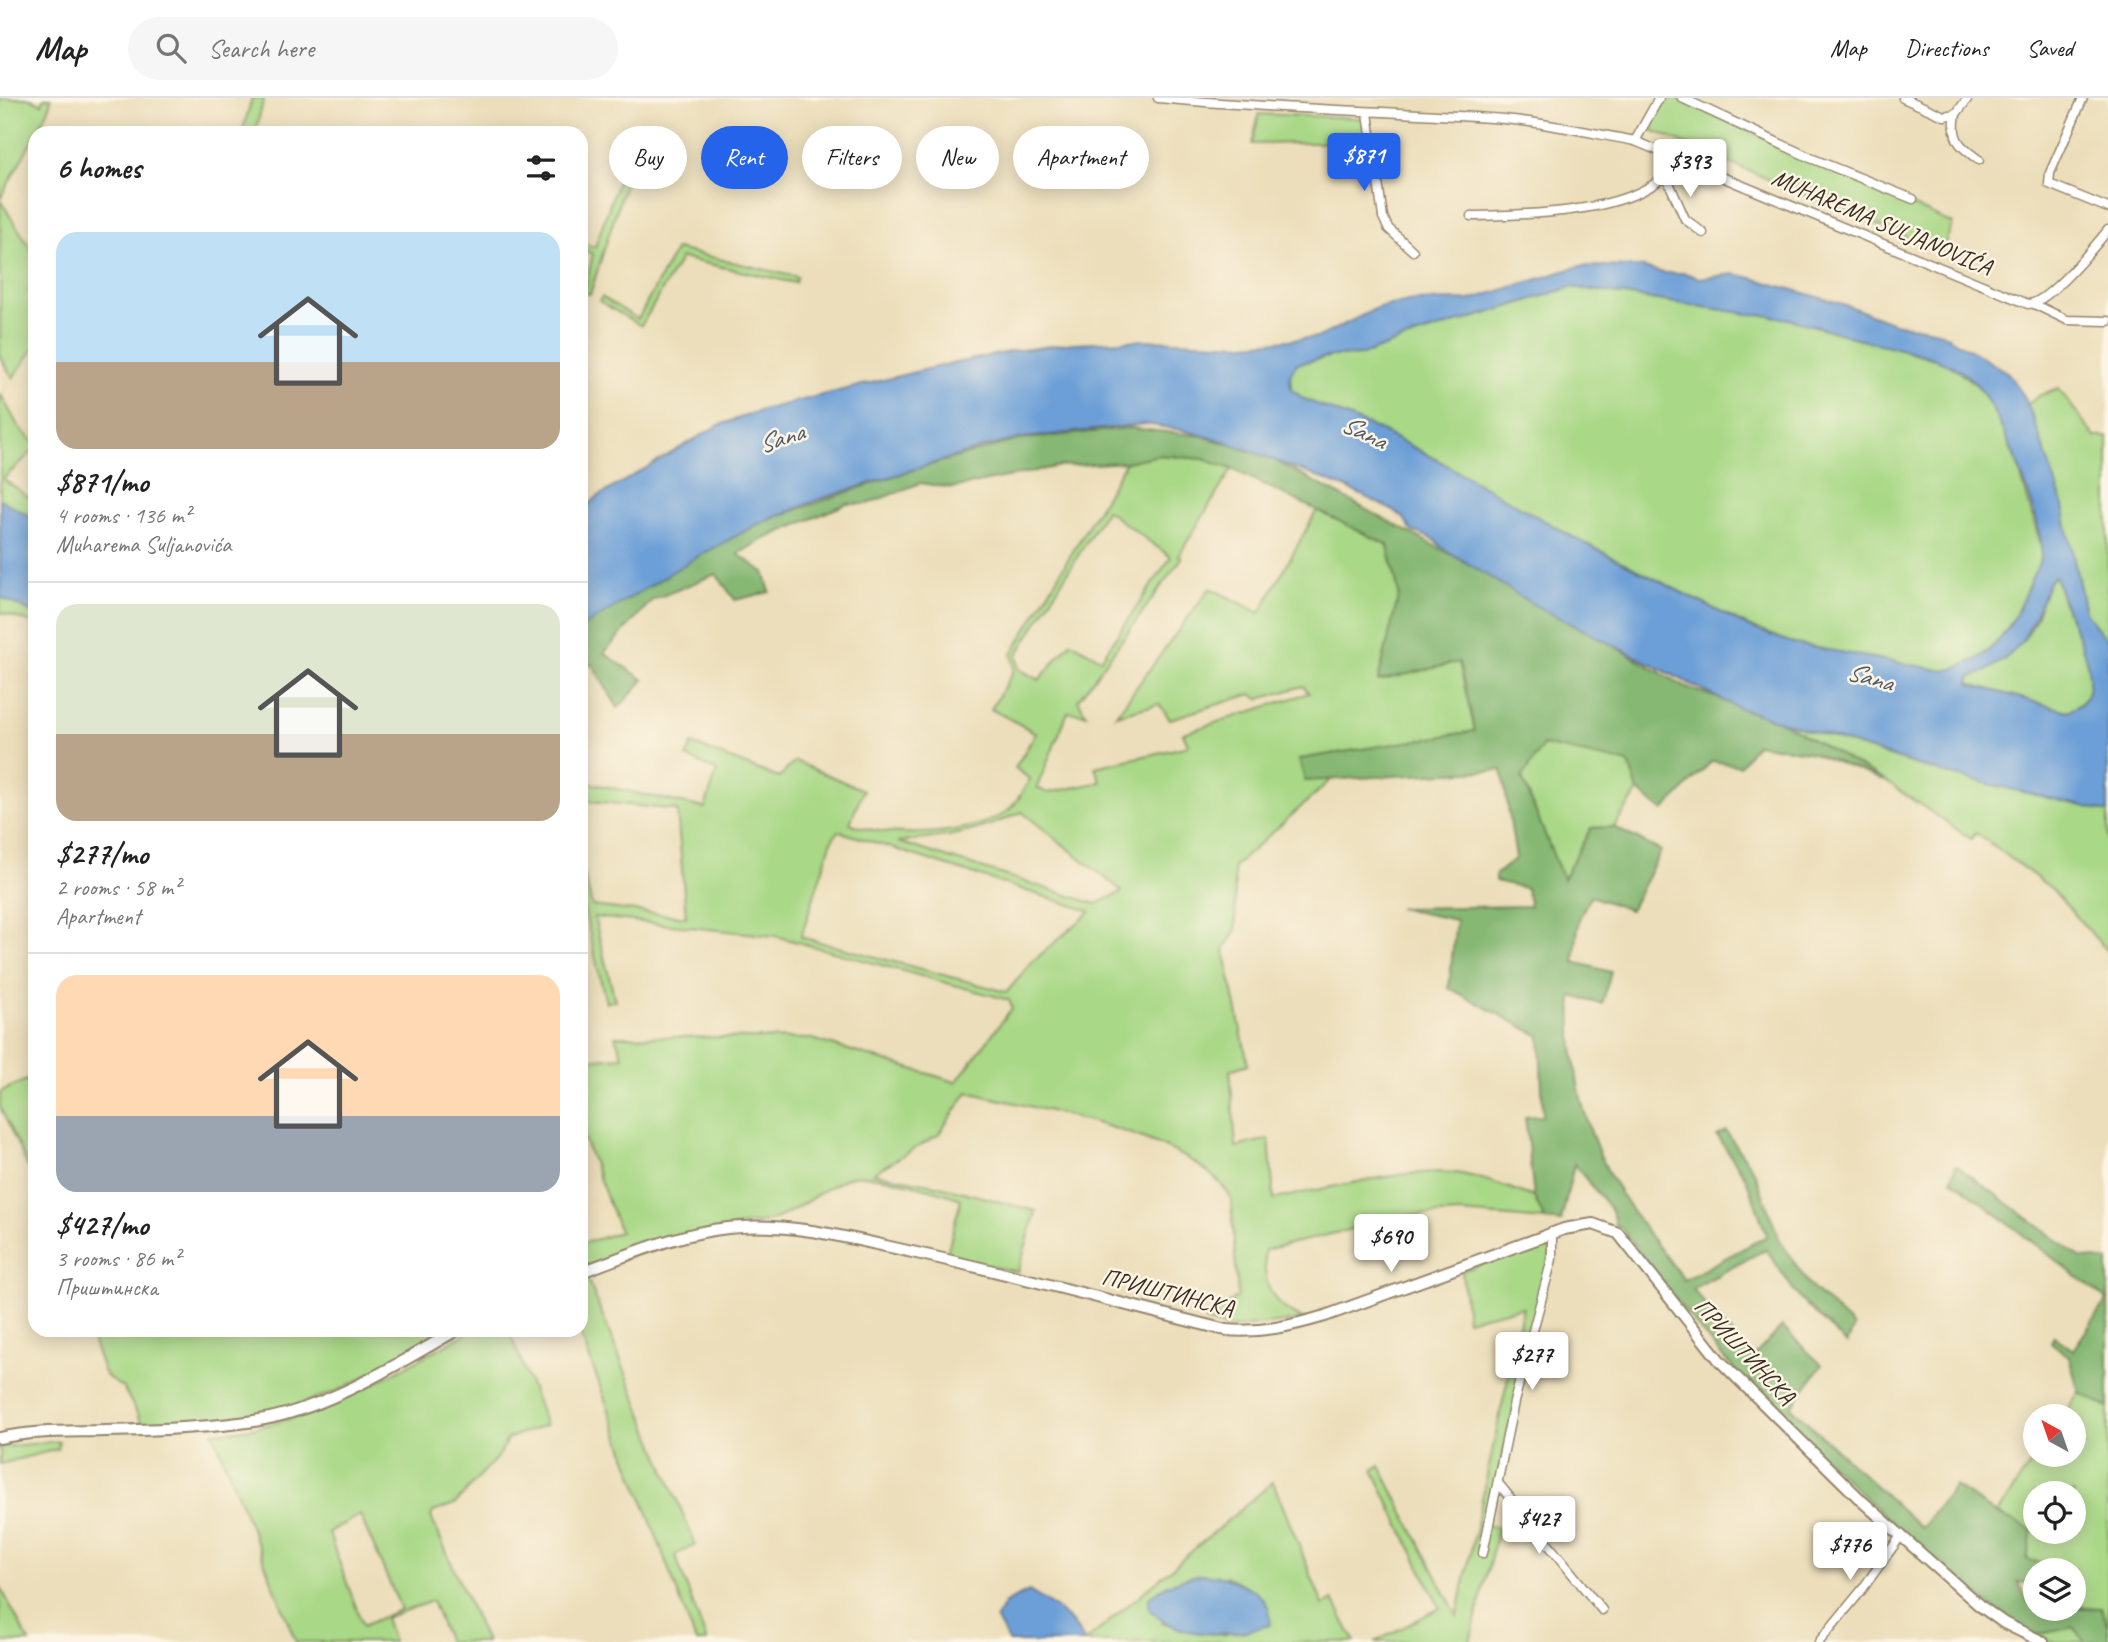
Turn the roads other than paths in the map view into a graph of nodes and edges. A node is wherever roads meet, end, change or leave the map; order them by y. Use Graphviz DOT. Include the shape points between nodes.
graph roads {
  1 [pos="1158,98"];
  2 [pos="1295,98"];
  3 [pos="1659,98"];
  4 [pos="1682,98"];
  5 [pos="1903,98"];
  6 [pos="1968,98"];
  7 [pos="2083,98"];
  8 [pos="1294,109"];
  9 [pos="1368,113"];
  10 [pos="1956,114"];
  11 [pos="1635,141"];
  12 [pos="1676,156"];
  13 [pos="1979,160"];
  14 [pos="1666,176"];
  15 [pos="1913,200"];
  16 [pos="2108,208"];
  17 [pos="1471,216"];
  18 [pos="2108,230"];
  19 [pos="1703,233"];
  20 [pos="1413,251"];
  21 [pos="2034,304"];
  22 [pos="2108,321"];
  23 [pos="1552,1232"];
  24 [pos="588,1270"];
  25 [pos="444,1337"];
  26 [pos="0,1438"];
  27 [pos="1498,1483"];
  28 [pos="1900,1537"];
  29 [pos="1483,1553"];
  30 [pos="1602,1610"];
  31 [pos="1819,1642"];
  32 [pos="2043,1642"];
  1 -- 8 [label="street, MUHAREMA SULJANOVIĆA"];
  2 -- 8 [label="street"];
  3 -- 11 [label="street"];
  4 -- 15 [label="street"];
  5 -- 10 [label="street" via="1944,116"];
  6 -- 10 [label="street"];
  7 -- 16 [label="street" via="2049,184"];
  8 -- 9 [label="street, MUHAREMA SULJANOVIĆA"];
  9 -- 11 [label="street, MUHAREMA SULJANOVIĆA" via="1505,119"];
  9 -- 20 [label="street" via="1383,216 1388,228"];
  10 -- 13 [label="street" via="1955,139"];
  11 -- 12 [label="street, MUHAREMA SULJANOVIĆA"];
  12 -- 14 [label="street"];
  12 -- 21 [label="street, MUHAREMA SULJANOVIĆA" via="2015,301"];
  14 -- 17 [label="street" via="1646,188 1572,212"];
  14 -- 19 [label="street" via="1685,219"];
  18 -- 21 [label="street"];
  21 -- 22 [label="street, MUHAREMA SULJANOVIĆA" via="2067,320"];
  23 -- 24 [label="street, ПРИШТИНСКА" via="1325,1316 1248,1332 881,1245 787,1229 729,1228 692,1235"];
  23 -- 27 [label="street" via="1552,1259"];
  23 -- 28 [label="street, ПРИШТИНСКА" via="1593,1224 1618,1233 1720,1362"];
  25 -- 26 [label="street" via="314,1404 276,1416 164,1429 45,1432"];
  27 -- 29 [label="street"];
  27 -- 30 [label="street"];
  28 -- 31 [label="street"];
  28 -- 32 [label="street, ПРИШТИНСКА" via="1979,1605"];
}
